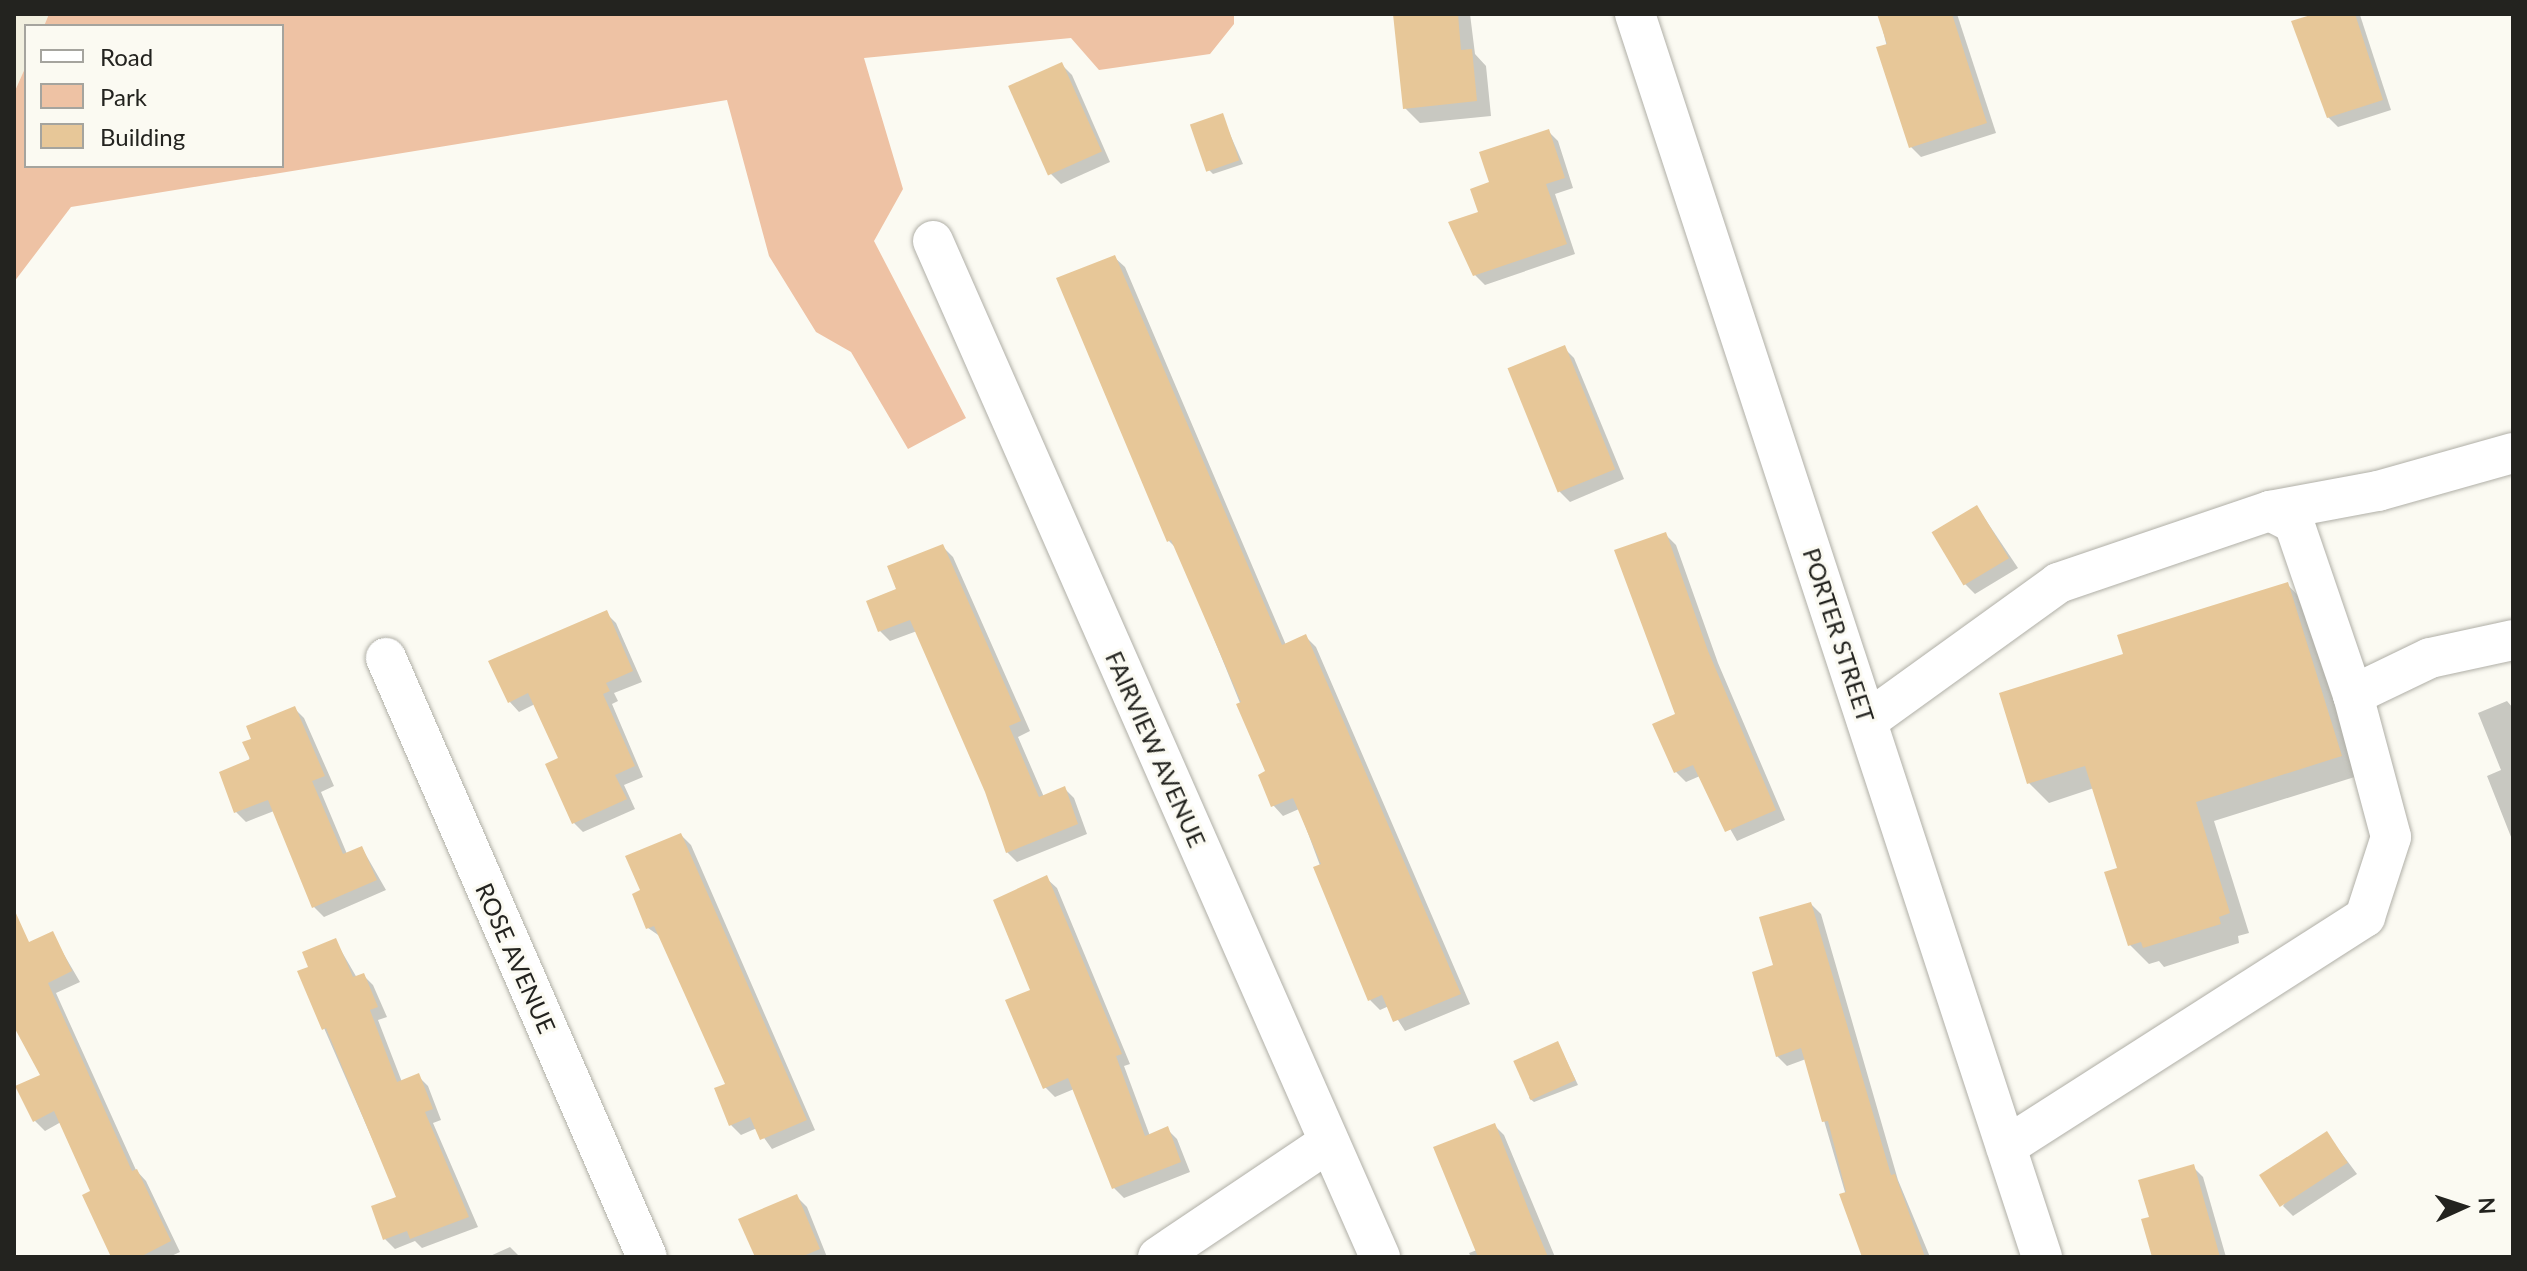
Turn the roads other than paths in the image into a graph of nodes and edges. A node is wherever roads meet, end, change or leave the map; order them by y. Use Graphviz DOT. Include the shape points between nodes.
graph roads {
  1 [pos="1635,14"];
  2 [pos="933,241"];
  3 [pos="2513,453"];
  4 [pos="2270,511"];
  5 [pos="2513,640"];
  6 [pos="386,658"];
  7 [pos="2353,695"];
  8 [pos="1867,721"];
  9 [pos="1329,1142"];
  10 [pos="2006,1147"];
  11 [pos="647,1257"];
  12 [pos="1158,1257"];
  13 [pos="1380,1257"];
  14 [pos="2042,1257"];
  1 -- 8 [label="street, PORTER STREET"];
  2 -- 9 [label="street, FAIRVIEW AVENUE"];
  3 -- 4 [label="street" via="2378,491"];
  4 -- 7 [label="street" via="2294,523"];
  4 -- 8 [label="street" via="2058,583"];
  5 -- 7 [label="street" via="2430,658"];
  6 -- 11 [label="street, ROSE AVENUE"];
  7 -- 10 [label="street" via="2391,837 2365,917"];
  8 -- 10 [label="street, PORTER STREET"];
  9 -- 12 [label="street"];
  9 -- 13 [label="street, FAIRVIEW AVENUE"];
  10 -- 14 [label="street, PORTER STREET"];
}
